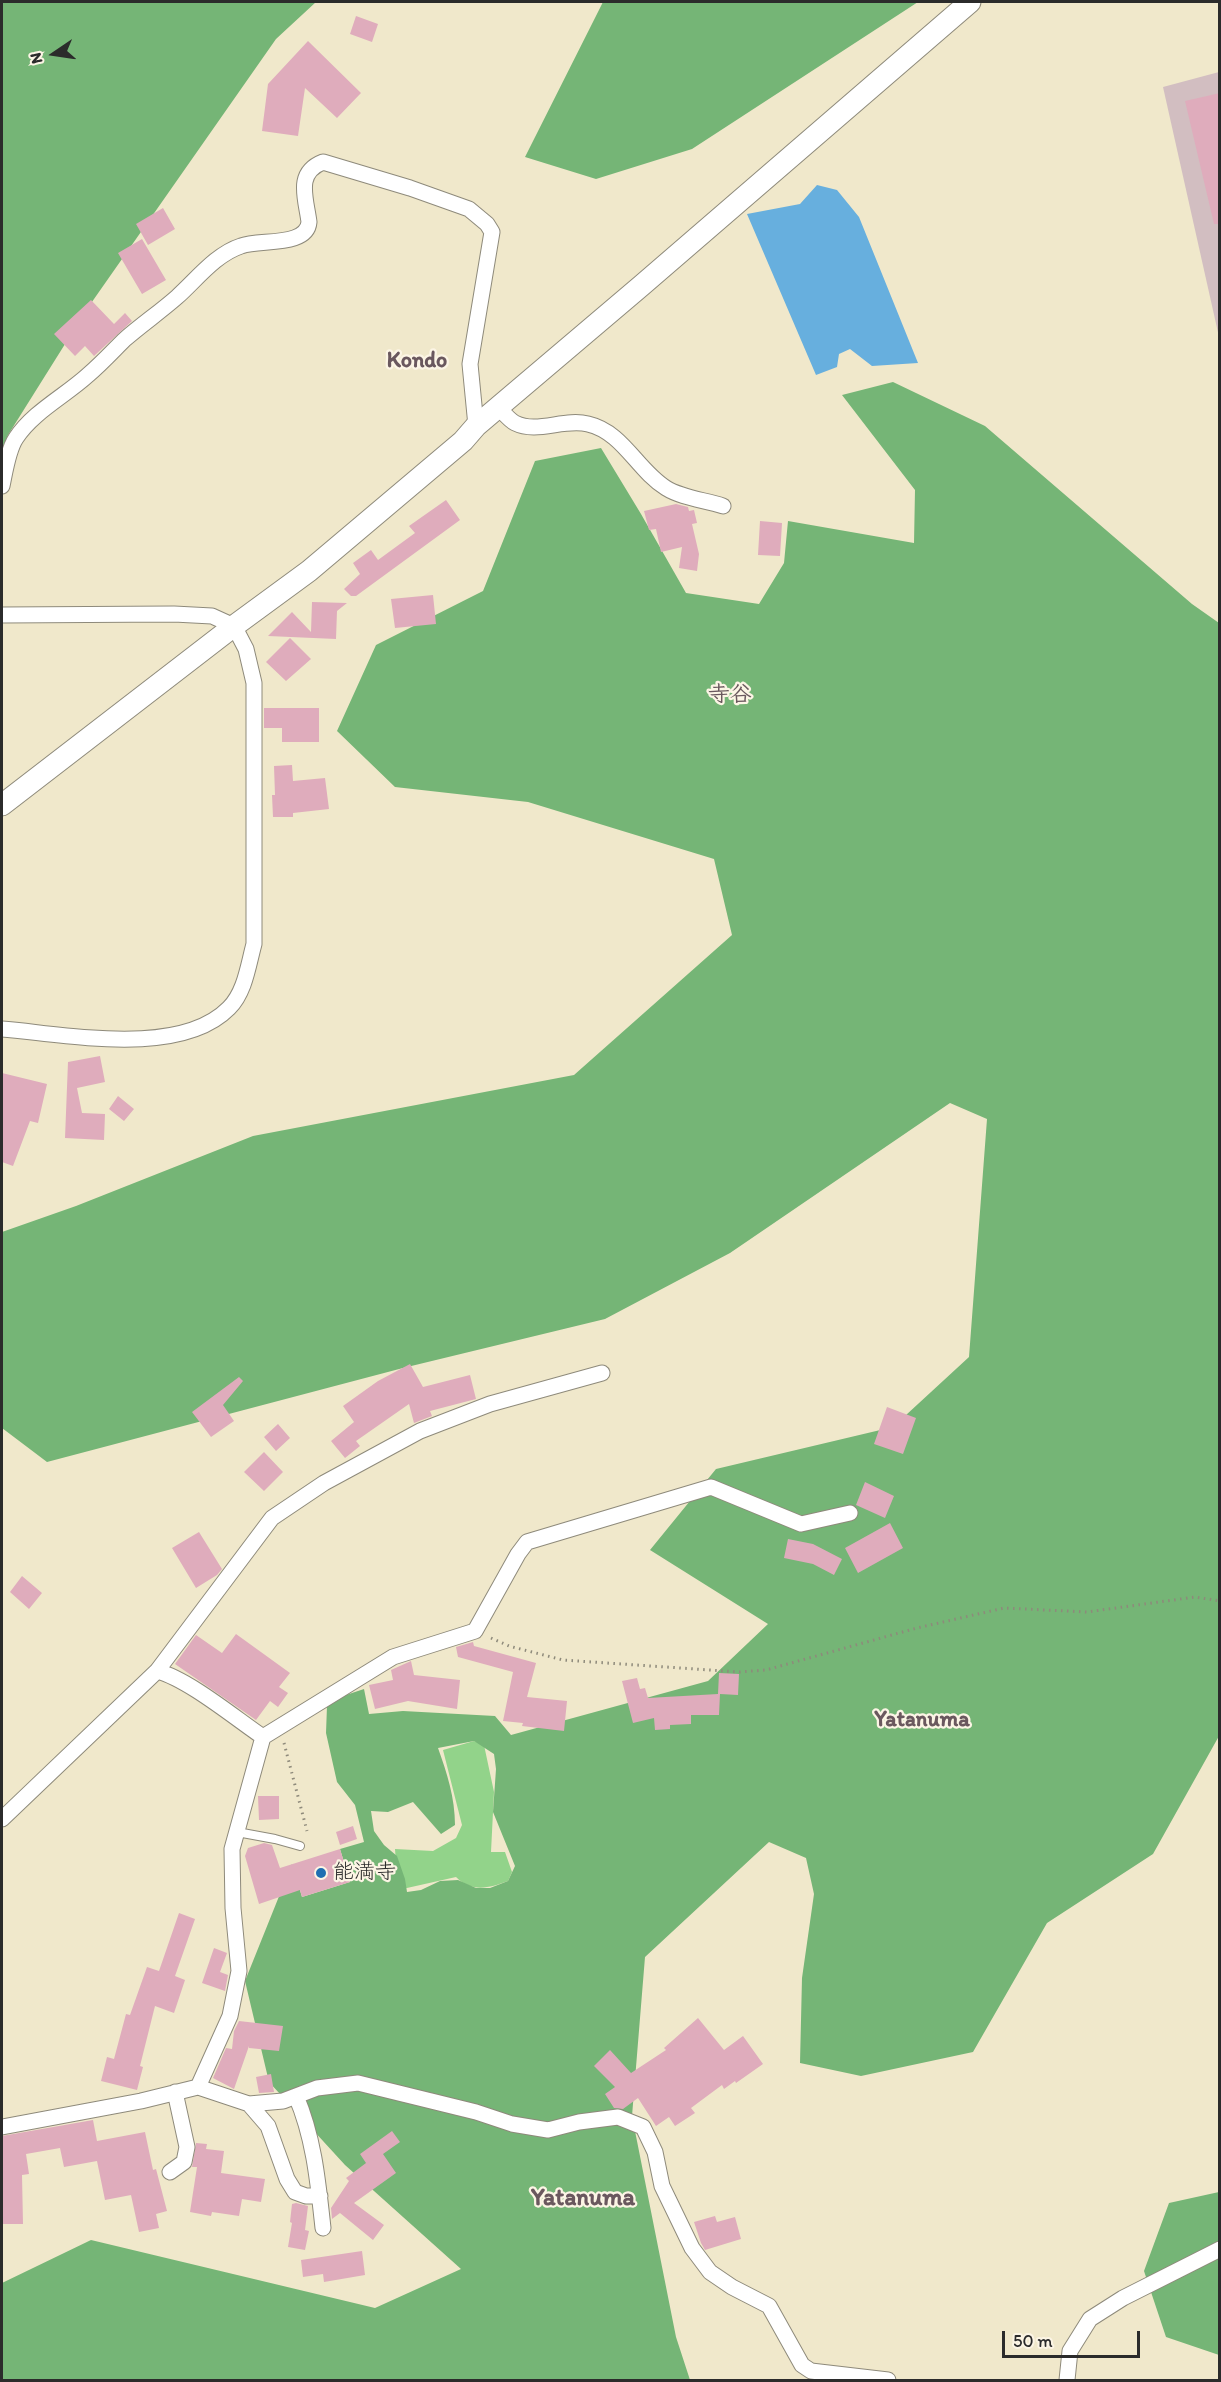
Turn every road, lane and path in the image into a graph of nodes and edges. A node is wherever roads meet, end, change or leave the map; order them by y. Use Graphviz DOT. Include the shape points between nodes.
graph roads {
  1 [pos="970,2"];
  2 [pos="498,407"];
  3 [pos="476,426"];
  4 [pos="2,486"];
  5 [pos="723,506"];
  6 [pos="2,615"];
  7 [pos="234,626"];
  8 [pos="2,805"];
  9 [pos="2,1029"];
  10 [pos="602,1373"];
  11 [pos="850,1513"];
  12 [pos="1220,1601"];
  13 [pos="475,1631"];
  14 [pos="158,1671"];
  15 [pos="280,1727"];
  16 [pos="263,1737"];
  17 [pos="2,1820"];
  18 [pos="307,1831"];
  19 [pos="237,1832"];
  20 [pos="300,1846"];
  21 [pos="198,2087"];
  22 [pos="174,2092"];
  23 [pos="296,2096"];
  24 [pos="249,2104"];
  25 [pos="2,2127"];
  26 [pos="170,2172"];
  27 [pos="320,2196"];
  28 [pos="323,2228"];
  29 [pos="1220,2249"];
  30 [pos="888,2380"];
  31 [pos="1067,2380"];
  1 -- 2 [label="street"];
  2 -- 3 [label="street"];
  2 -- 5 [label="street" via="514,423 532,427 561,422 588,424 606,431 667,489"];
  3 -- 4 [label="street" via="470,364 492,232 469,209 323,162 312,166 305,177 309,222 304,233 297,238 253,242 222,256 36,417 15,439"];
  3 -- 7 [label="street" via="309,571"];
  6 -- 7 [label="street" via="174,614 212,616"];
  7 -- 8 [label="street"];
  7 -- 9 [label="street" via="246,648 254,683 254,944 243,986 230,1007 217,1018 187,1032 153,1039"];
  10 -- 14 [label="street" via="490,1404 420,1431 324,1483 272,1518"];
  11 -- 13 [label="street" via="801,1524 711,1487 527,1542"];
  12 -- 13 [label="path" via="1195,1597 1087,1612 1004,1608 766,1670 739,1672 563,1660 509,1646"];
  13 -- 15 [label="street" via="393,1657"];
  14 -- 16 [label="street" via="170,1674"];
  14 -- 17 [label="street"];
  15 -- 16 [label="street"];
  15 -- 18 [label="path"];
  16 -- 19 [label="street"];
  19 -- 20 [label="lane"];
  19 -- 21 [label="street" via="232,1860 239,1971 230,2016"];
  21 -- 22 [label="street"];
  21 -- 24 [label="street"];
  22 -- 25 [label="street"];
  22 -- 26 [label="street" via="187,2147 184,2162"];
  23 -- 24 [label="street"];
  23 -- 27 [label="street" via="306,2119"];
  23 -- 30 [label="street" via="317,2088 358,2083 548,2130 618,2117 643,2127 678,2223 711,2272 732,2288 769,2306 802,2365 811,2371"];
  24 -- 27 [label="street" via="268,2126 295,2192"];
  27 -- 28 [label="street"];
  29 -- 31 [label="street" via="1090,2319 1070,2351"];
}
